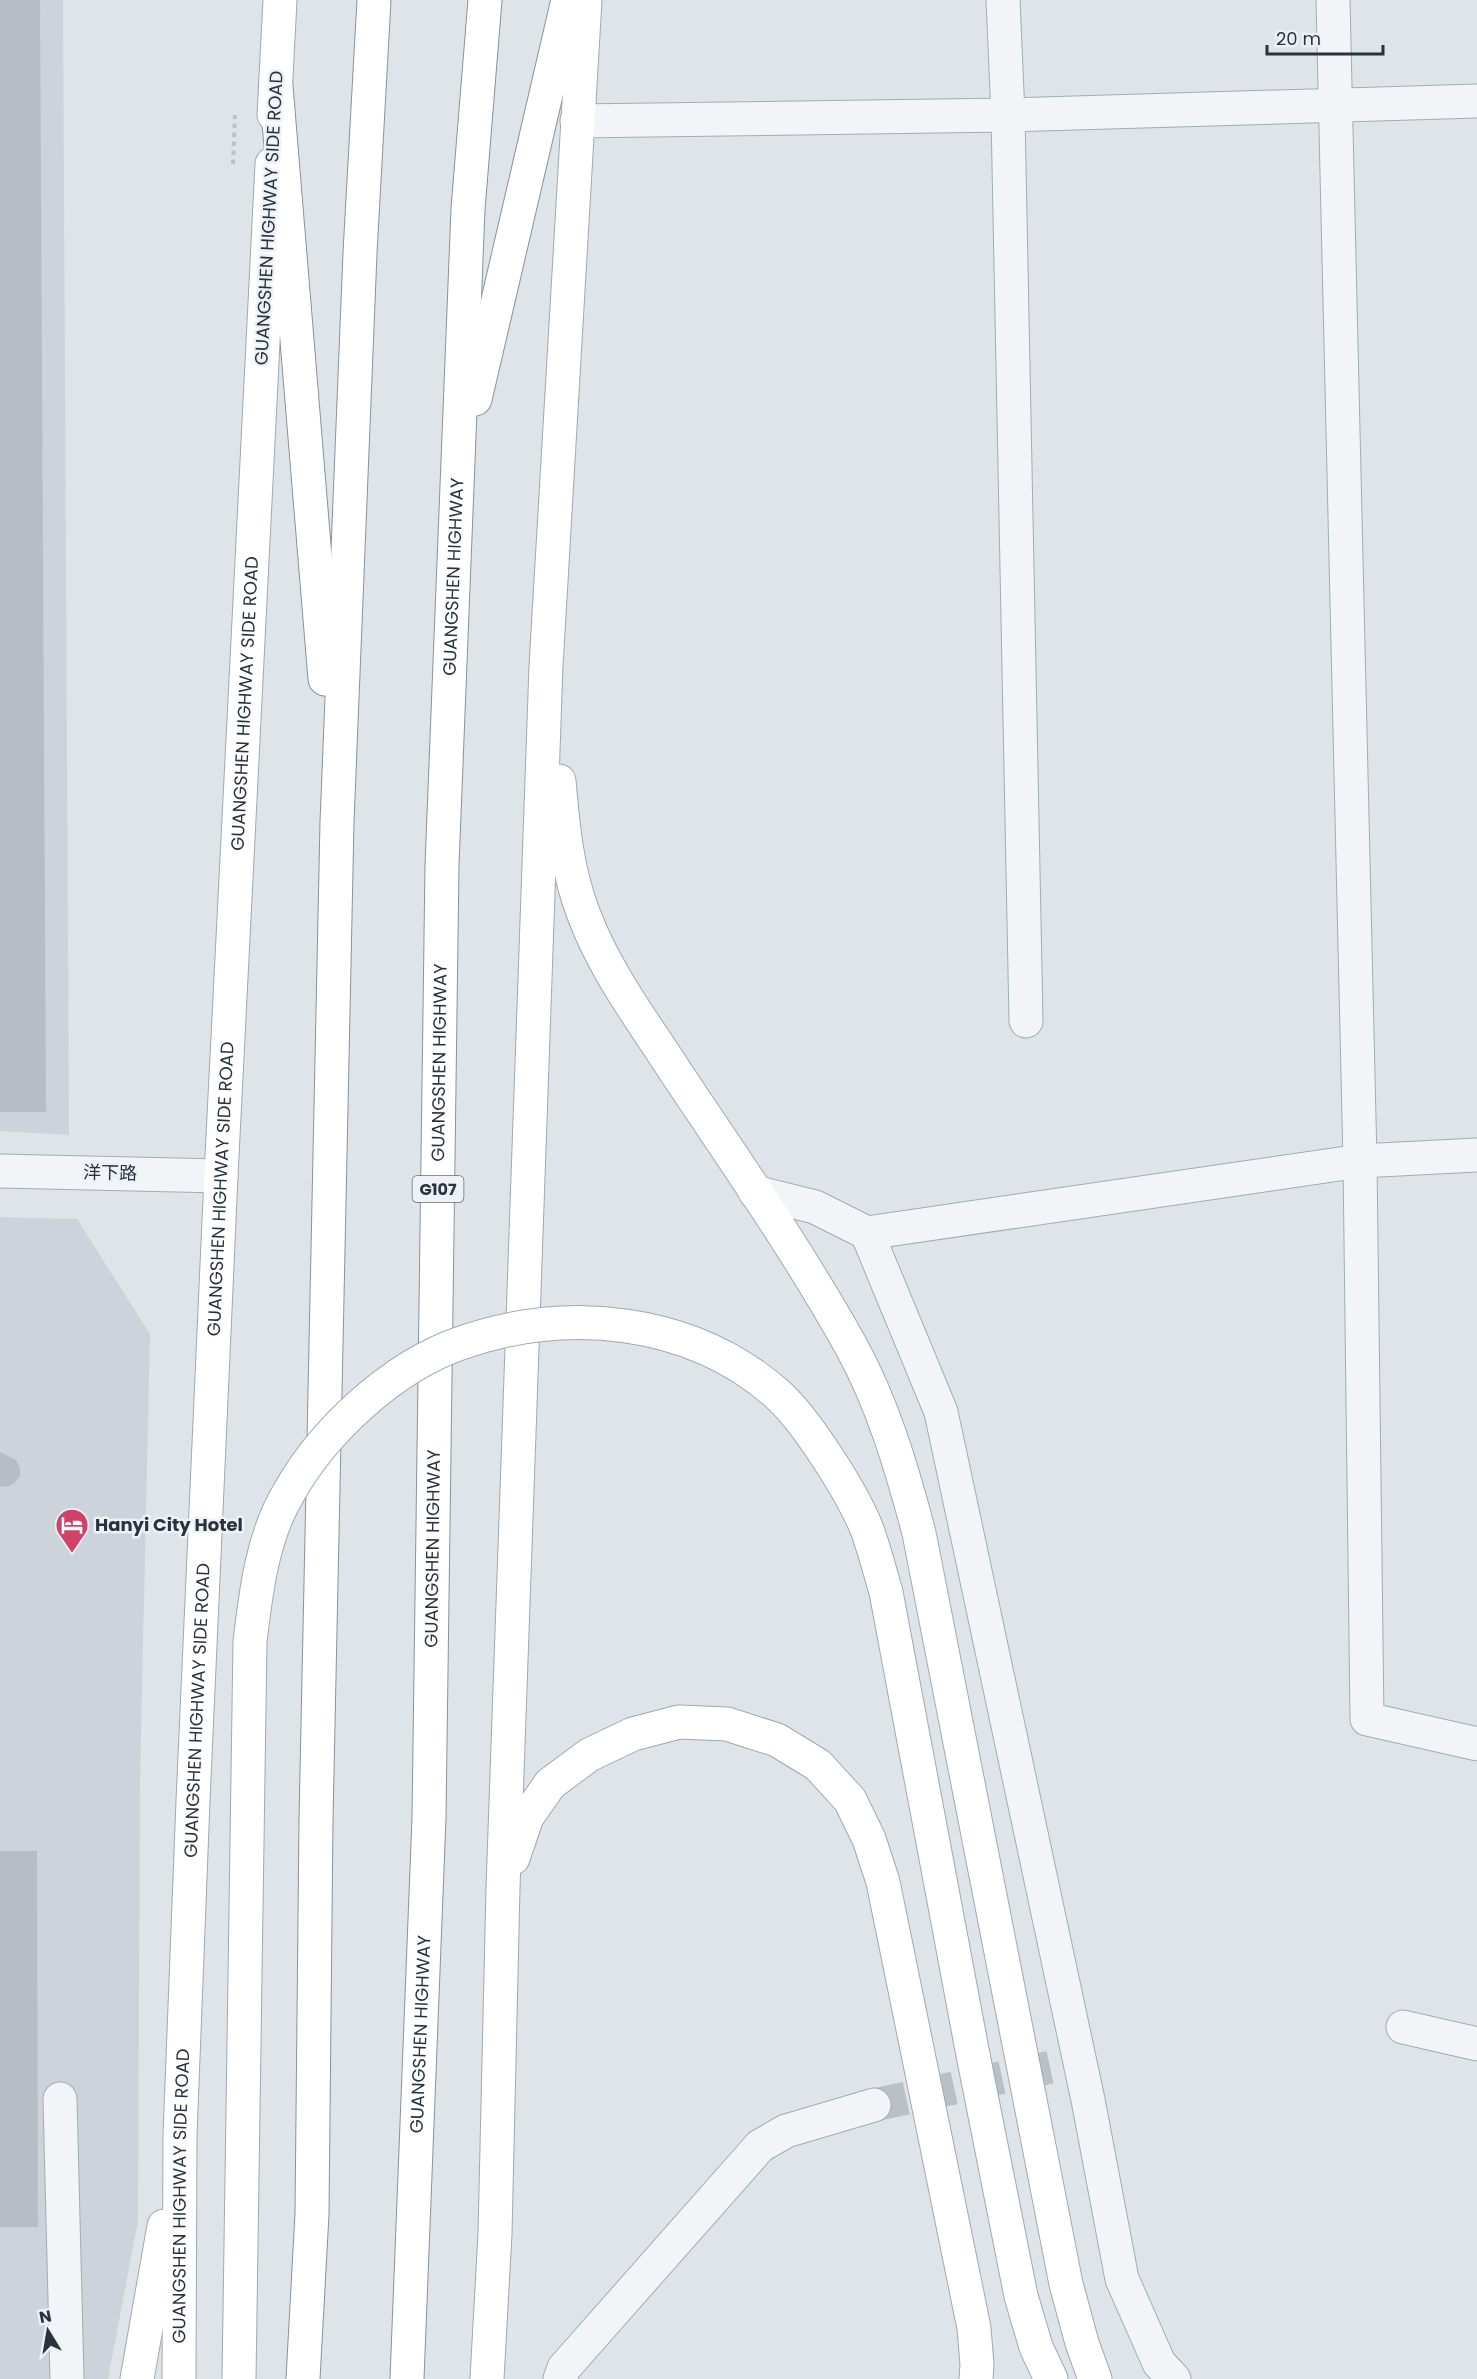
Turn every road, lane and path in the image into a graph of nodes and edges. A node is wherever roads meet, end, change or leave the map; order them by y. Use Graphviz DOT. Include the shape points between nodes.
graph roads {
  1 [pos="280,0"];
  2 [pos="374,0"];
  3 [pos="485,0"];
  4 [pos="568,0"];
  5 [pos="585,0"];
  6 [pos="1003,0"];
  7 [pos="1333,0"];
  8 [pos="276,86"];
  9 [pos="1477,101"];
  10 [pos="1335,105"];
  11 [pos="1008,115"];
  12 [pos="577,121"];
  13 [pos="457,477"];
  14 [pos="546,666"];
  15 [pos="337,822"];
  16 [pos="1026,1021"];
  17 [pos="1477,1155"];
  18 [pos="1360,1161"];
  19 [pos="0,1171"];
  20 [pos="221,1176"];
  21 [pos="755,1192"];
  22 [pos="867,1233"];
  23 [pos="1477,1744"];
  24 [pos="503,1888"];
  25 [pos="1403,2026"];
  26 [pos="1477,2044"];
  27 [pos="60,2099"];
  28 [pos="874,2105"];
  29 [pos="180,2135"];
  30 [pos="67,2379"];
  31 [pos="137,2379"];
  32 [pos="179,2379"];
  33 [pos="238,2379"];
  34 [pos="303,2379"];
  35 [pos="407,2379"];
  36 [pos="487,2379"];
  37 [pos="560,2379"];
  38 [pos="976,2379"];
  39 [pos="1052,2379"];
  40 [pos="1095,2379"];
  41 [pos="1174,2379"];
  1 -- 8 [label="main road, GUANGSHEN HIGHWAY SIDE ROAD"];
  2 -- 15 [label="main road"];
  3 -- 13 [label="main road, GUANGSHEN HIGHWAY / G107" via="468,209"];
  4 -- 13 [label="main road"];
  5 -- 12 [label="main road"];
  6 -- 11 [label="street"];
  7 -- 10 [label="street"];
  8 -- 15 [label="main road"];
  8 -- 20 [label="main road, GUANGSHEN HIGHWAY SIDE ROAD"];
  9 -- 10 [label="street"];
  10 -- 11 [label="street"];
  10 -- 18 [label="street"];
  11 -- 12 [label="street"];
  11 -- 16 [label="street"];
  12 -- 14 [label="main road"];
  13 -- 35 [label="main road, GUANGSHEN HIGHWAY / G107" via="442,866 429,1818"];
  14 -- 21 [label="main road" via="566,845 583,914 611,973"];
  14 -- 24 [label="main road"];
  15 -- 34 [label="main road" via="316,1820 312,2214"];
  17 -- 18 [label="street"];
  18 -- 22 [label="street"];
  18 -- 23 [label="street" via="1367,1719"];
  19 -- 20 [label="street, 洋下路"];
  20 -- 29 [label="main road, GUANGSHEN HIGHWAY SIDE ROAD"];
  21 -- 22 [label="street" via="815,1207"];
  21 -- 40 [label="main road" via="851,1347 880,1408 902,1470 919,1533 1066,2284"];
  22 -- 41 [label="street" via="941,1412 1086,2091 1122,2279 1159,2363"];
  24 -- 36 [label="main road" via="495,2234"];
  24 -- 38 [label="main road" via="527,1817 550,1784 589,1755 633,1734 679,1722 728,1724 777,1740 818,1765 850,1800 869,1839 883,1882 974,2328"];
  25 -- 26 [label="street"];
  27 -- 30 [label="street"];
  28 -- 37 [label="street" via="786,2131 760,2146 564,2368"];
  29 -- 31 [label="main road"];
  29 -- 32 [label="main road, GUANGSHEN HIGHWAY SIDE ROAD"];
  33 -- 39 [label="main road, bridge" via="250,1653 256,1590 267,1546 286,1496 314,1453 368,1397 409,1368 459,1343 547,1323 651,1329 702,1346 741,1367 778,1395 812,1436 868,1531 885,1592 1021,2296 1036,2347"];
}
